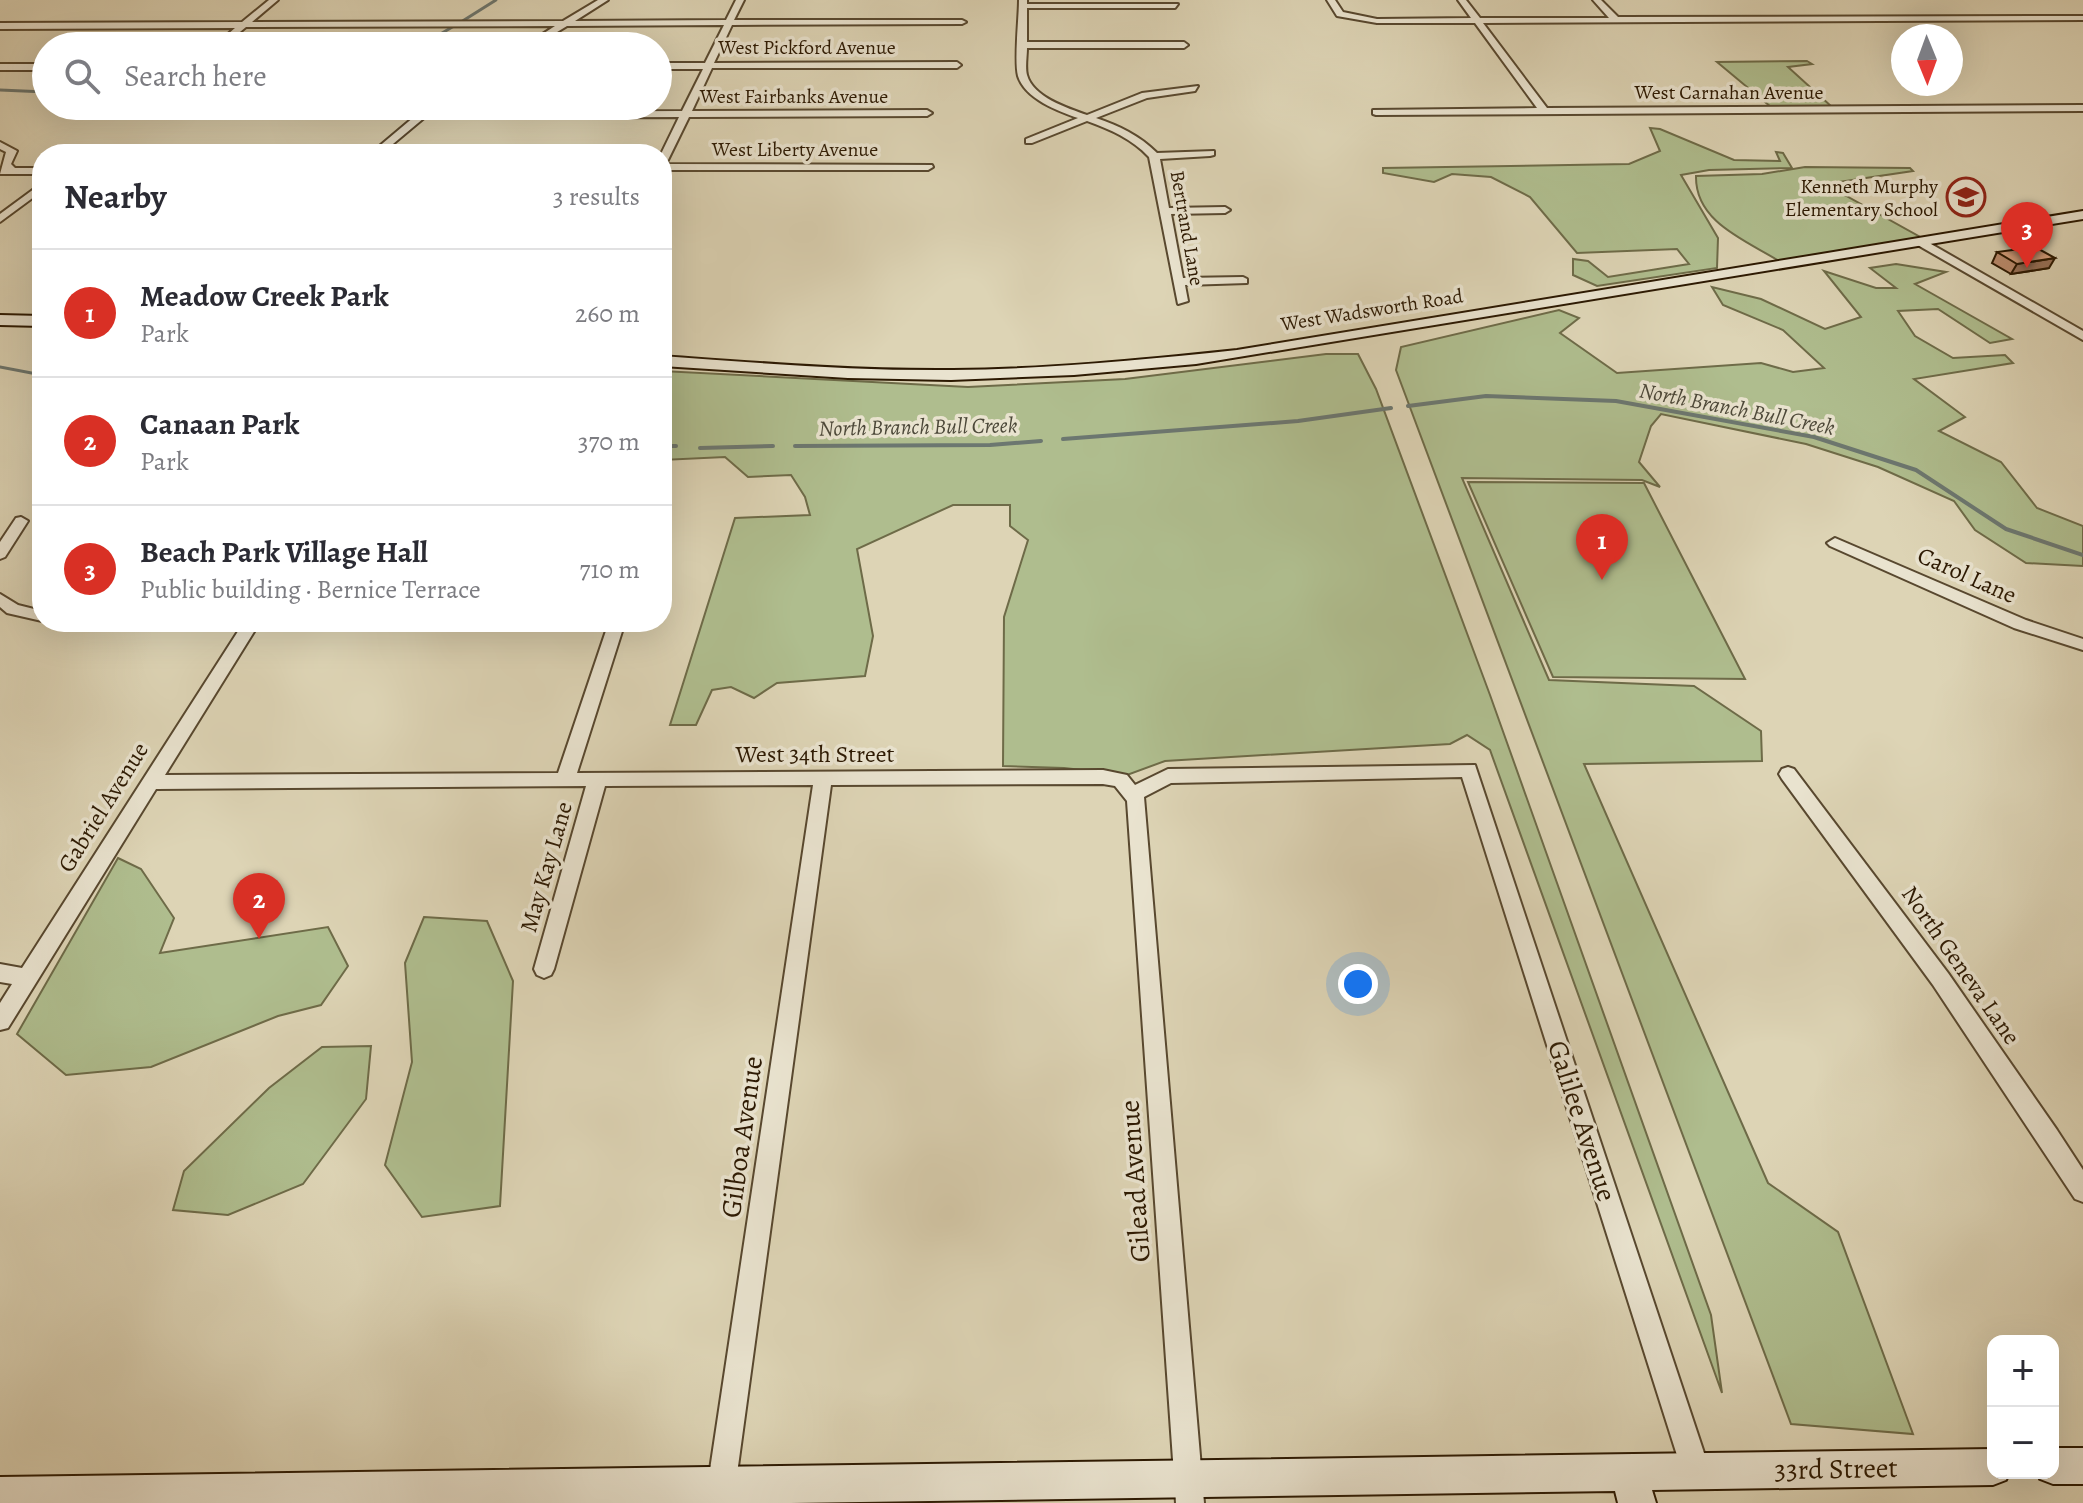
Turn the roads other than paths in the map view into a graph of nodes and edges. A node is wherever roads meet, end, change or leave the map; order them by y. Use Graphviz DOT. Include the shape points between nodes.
graph roads {
  1 [pos="274,0"];
  2 [pos="604,0"];
  3 [pos="740,0"];
  4 [pos="1331,0"];
  5 [pos="1462,0"];
  6 [pos="1597,0"];
  7 [pos="1023,3"];
  8 [pos="1175,6"];
  9 [pos="2083,18"];
  10 [pos="1616,20"];
  11 [pos="1477,21"];
  12 [pos="962,22"];
  13 [pos="729,23"];
  14 [pos="566,24"];
  15 [pos="243,25"];
  16 [pos="1,27"];
  17 [pos="235,32"];
  18 [pos="552,32"];
  19 [pos="1023,45"];
  20 [pos="1184,45"];
  21 [pos="709,65"];
  22 [pos="957,65"];
  23 [pos="672,66"];
  24 [pos="0,67"];
  25 [pos="32,67"];
  26 [pos="1195,88"];
  27 [pos="2083,108"];
  28 [pos="1544,111"];
  29 [pos="1376,112"];
  30 [pos="927,113"];
  31 [pos="672,114"];
  32 [pos="685,114"];
  33 [pos="1088,117"];
  34 [pos="415,120"];
  35 [pos="1029,141"];
  36 [pos="387,144"];
  37 [pos="671,144"];
  38 [pos="0,145"];
  39 [pos="1210,153"];
  40 [pos="1154,156"];
  41 [pos="672,165"];
  42 [pos="928,167"];
  43 [pos="6,171"];
  44 [pos="32,171"];
  45 [pos="32,194"];
  46 [pos="1225,210"];
  47 [pos="1166,211"];
  48 [pos="2083,215"];
  49 [pos="0,219"];
  50 [pos="1920,242"];
  51 [pos="1243,281"];
  52 [pos="1179,282"];
  53 [pos="1182,301"];
  54 [pos="0,320"];
  55 [pos="32,321"];
  56 [pos="2083,336"];
  57 [pos="672,362"];
  58 [pos="21,521"];
  59 [pos="1835,543"];
  60 [pos="0,554"];
  61 [pos="0,599"];
  62 [pos="32,614"];
  63 [pos="246,632"];
  64 [pos="614,632"];
  65 [pos="2083,645"];
  66 [pos="1788,774"];
  67 [pos="566,778"];
  68 [pos="598,778"];
  69 [pos="823,779"];
  70 [pos="150,782"];
  71 [pos="1133,794"];
  72 [pos="544,969"];
  73 [pos="0,973"];
  74 [pos="27,978"];
  75 [pos="0,1021"];
  76 [pos="2083,1191"];
  77 [pos="2059,1466"];
  78 [pos="2083,1466"];
  79 [pos="1987,1467"];
  80 [pos="1696,1471"];
  81 [pos="1632,1487"];
  82 [pos="1189,1491"];
  83 [pos="720,1494"];
  84 [pos="0,1496"];
  85 [pos="258,1498"];
  1 -- 15 [label="street"];
  2 -- 14 [label="street"];
  3 -- 13 [label="street"];
  4 -- 11 [label="street" via="1340,14 1377,21"];
  5 -- 11 [label="street"];
  6 -- 10 [label="street"];
  7 -- 8 [label="street"];
  7 -- 19 [label="street, Bertrand Lane"];
  9 -- 10 [label="street"];
  10 -- 11 [label="street"];
  11 -- 28 [label="street"];
  12 -- 13 [label="street"];
  13 -- 14 [label="street"];
  13 -- 21 [label="street"];
  14 -- 15 [label="street"];
  14 -- 18 [label="street"];
  15 -- 16 [label="street"];
  15 -- 17 [label="street"];
  19 -- 20 [label="street"];
  19 -- 33 [label="street, Bertrand Lane" via="1028,86 1043,99"];
  21 -- 22 [label="street, West Pickford Avenue"];
  21 -- 23 [label="street, West Pickford Avenue"];
  21 -- 32 [label="street"];
  24 -- 25 [label="street"];
  26 -- 33 [label="street" via="1145,95"];
  27 -- 28 [label="street, West Carnahan Avenue"];
  28 -- 29 [label="street, West Carnahan Avenue"];
  30 -- 32 [label="street, West Fairbanks Avenue"];
  31 -- 32 [label="street, West Fairbanks Avenue"];
  32 -- 37 [label="street"];
  33 -- 35 [label="street"];
  33 -- 40 [label="street, Bertrand Lane" via="1141,141"];
  34 -- 36 [label="street"];
  38 -- 43 [label="street" via="12,151"];
  39 -- 40 [label="street"];
  40 -- 47 [label="street, Bertrand Lane"];
  41 -- 42 [label="street, West Liberty Avenue"];
  43 -- 44 [label="street"];
  45 -- 49 [label="street"];
  46 -- 47 [label="street"];
  47 -- 52 [label="street, Bertrand Lane"];
  48 -- 50 [label="main road, West Wadsworth Road"];
  50 -- 56 [label="street"];
  50 -- 57 [label="main road, West Wadsworth Road" via="1237,355 1133,367 911,375"];
  51 -- 52 [label="street"];
  52 -- 53 [label="street, Bertrand Lane"];
  54 -- 55 [label="main road"];
  58 -- 60 [label="street"];
  59 -- 65 [label="street, Carol Lane" via="2020,624"];
  61 -- 62 [label="street"];
  63 -- 70 [label="street, Gabriel Avenue"];
  64 -- 67 [label="street"];
  66 -- 76 [label="street, North Geneva Lane" via="1888,905"];
  67 -- 68 [label="street, West 34th Street"];
  67 -- 70 [label="street, West 34th Street"];
  68 -- 69 [label="street, West 34th Street"];
  68 -- 72 [label="street, May Kay Lane"];
  69 -- 71 [label="street, West 34th Street" via="1103,777 1121,780"];
  69 -- 83 [label="street, Gilboa Avenue"];
  70 -- 74 [label="street, Gabriel Avenue"];
  71 -- 80 [label="street, Galilee Avenue" via="1168,776 1469,770"];
  71 -- 82 [label="street, Gilead Avenue"];
  73 -- 74 [label="street"];
  74 -- 75 [label="street, Gabriel Avenue"];
  77 -- 78 [label="main road"];
  79 -- 80 [label="main road, 33rd Street"];
  80 -- 81 [label="main road, 33rd Street"];
  81 -- 82 [label="main road, 33rd Street"];
  82 -- 83 [label="main road, 33rd Street"];
  83 -- 85 [label="main road, 33rd Street"];
  84 -- 85 [label="main road, 33rd Street"];
}
